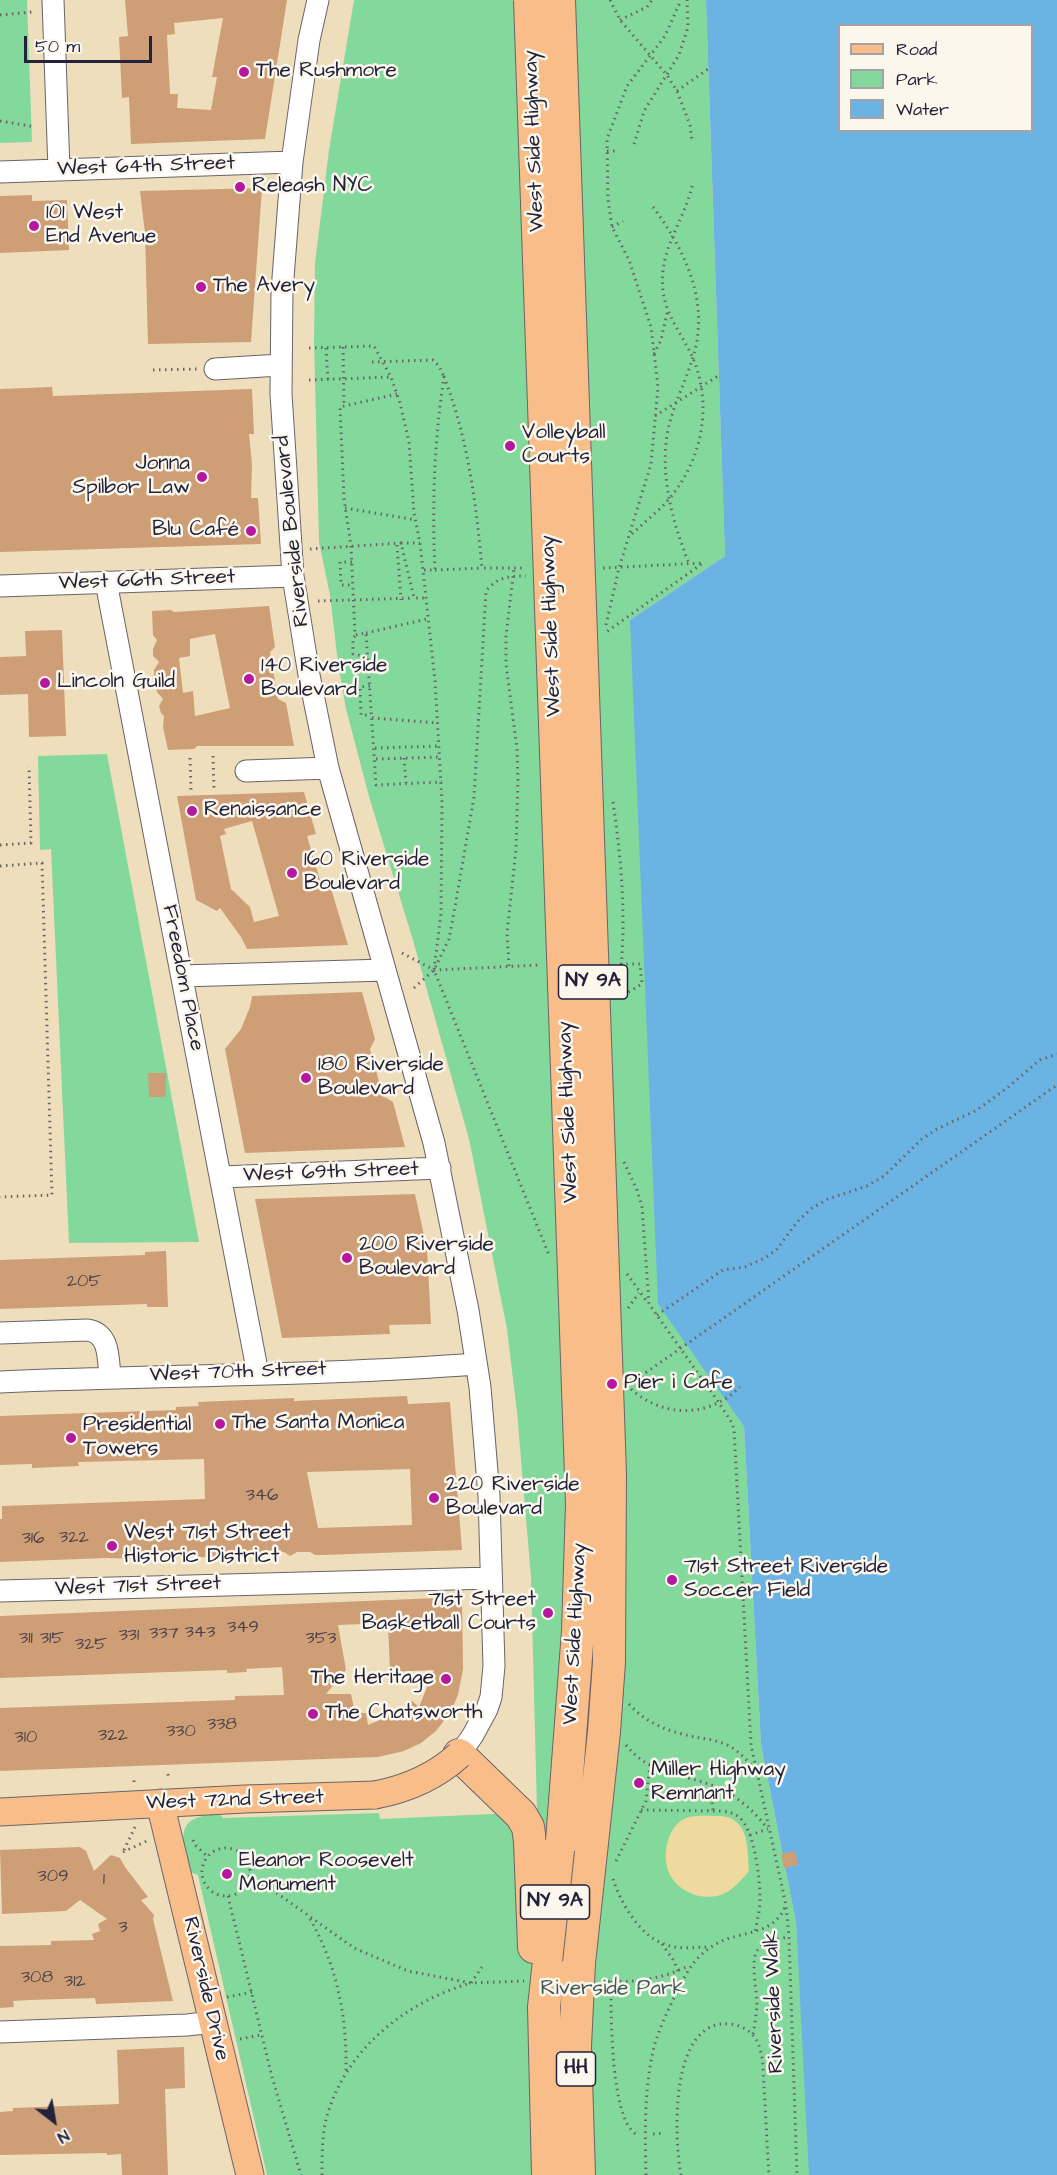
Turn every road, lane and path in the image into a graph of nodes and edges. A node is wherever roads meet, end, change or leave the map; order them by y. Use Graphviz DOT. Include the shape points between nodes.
graph roads {
  1 [pos="54,0"];
  2 [pos="318,0"];
  3 [pos="530,0"];
  4 [pos="560,0"];
  5 [pos="610,0"];
  6 [pos="652,0"];
  7 [pos="681,0"];
  8 [pos="687,0"];
  9 [pos="32,12"];
  10 [pos="0,15"];
  11 [pos="620,20"];
  12 [pos="650,55"];
  13 [pos="708,69"];
  14 [pos="667,75"];
  15 [pos="677,91"];
  16 [pos="0,121"];
  17 [pos="35,127"];
  18 [pos="692,141"];
  19 [pos="634,144"];
  20 [pos="607,151"];
  21 [pos="618,151"];
  22 [pos="292,162"];
  23 [pos="59,170"];
  24 [pos="0,172"];
  25 [pos="693,182"];
  26 [pos="653,207"];
  27 [pos="623,221"];
  28 [pos="612,227"];
  29 [pos="673,234"];
  30 [pos="668,308"];
  31 [pos="343,347"];
  32 [pos="309,348"];
  33 [pos="326,348"];
  34 [pos="654,355"];
  35 [pos="693,358"];
  36 [pos="383,361"];
  37 [pos="372,362"];
  38 [pos="280,365"];
  39 [pos="215,369"];
  40 [pos="153,370"];
  41 [pos="718,376"];
  42 [pos="391,377"];
  43 [pos="444,377"];
  44 [pos="344,379"];
  45 [pos="309,380"];
  46 [pos="328,380"];
  47 [pos="702,387"];
  48 [pos="397,394"];
  49 [pos="677,403"];
  50 [pos="344,406"];
  51 [pos="655,416"];
  52 [pos="668,500"];
  53 [pos="345,508"];
  54 [pos="416,520"];
  55 [pos="631,535"];
  56 [pos="420,543"];
  57 [pos="399,544"];
  58 [pos="351,546"];
  59 [pos="310,549"];
  60 [pos="352,562"];
  61 [pos="688,564"];
  62 [pos="483,568"];
  63 [pos="514,568"];
  64 [pos="536,568"];
  65 [pos="619,568"];
  66 [pos="424,570"];
  67 [pos="435,570"];
  68 [pos="293,576"];
  69 [pos="513,576"];
  70 [pos="535,576"];
  71 [pos="106,582"];
  72 [pos="354,585"];
  73 [pos="0,586"];
  74 [pos="414,598"];
  75 [pos="425,598"];
  76 [pos="401,600"];
  77 [pos="318,601"];
  78 [pos="354,601"];
  79 [pos="509,610"];
  80 [pos="514,610"];
  81 [pos="428,619"];
  82 [pos="366,633"];
  83 [pos="605,633"];
  84 [pos="355,635"];
  85 [pos="603,644"];
  86 [pos="367,657"];
  87 [pos="506,664"];
  88 [pos="511,664"];
  89 [pos="370,686"];
  90 [pos="372,716"];
  91 [pos="438,723"];
  92 [pos="440,746"];
  93 [pos="375,748"];
  94 [pos="213,756"];
  95 [pos="440,757"];
  96 [pos="190,758"];
  97 [pos="404,758"];
  98 [pos="376,759"];
  99 [pos="29,765"];
  100 [pos="328,768"];
  101 [pos="246,771"];
  102 [pos="442,782"];
  103 [pos="406,784"];
  104 [pos="214,789"];
  105 [pos="191,790"];
  106 [pos="612,802"];
  107 [pos="0,845"];
  108 [pos="0,866"];
  109 [pos="402,953"];
  110 [pos="611,964"];
  111 [pos="622,964"];
  112 [pos="548,965"];
  113 [pos="509,966"];
  114 [pos="385,970"];
  115 [pos="434,970"];
  116 [pos="182,976"];
  117 [pos="414,988"];
  118 [pos="1057,1054"];
  119 [pos="1057,1085"];
  120 [pos="621,1154"];
  121 [pos="440,1168"];
  122 [pos="222,1177"];
  123 [pos="0,1197"];
  124 [pos="551,1260"];
  125 [pos="636,1288"];
  126 [pos="639,1293"];
  127 [pos="648,1304"];
  128 [pos="625,1314"];
  129 [pos="657,1316"];
  130 [pos="0,1333"];
  131 [pos="681,1350"];
  132 [pos="476,1364"];
  133 [pos="258,1374"];
  134 [pos="110,1377"];
  135 [pos="0,1382"];
  136 [pos="740,1387"];
  137 [pos="718,1401"];
  138 [pos="491,1578"];
  139 [pos="0,1591"];
  140 [pos="623,1696"];
  141 [pos="459,1755"];
  142 [pos="650,1765"];
  143 [pos="757,1771"];
  144 [pos="168,1774"];
  145 [pos="134,1776"];
  146 [pos="134,1782"];
  147 [pos="714,1787"];
  148 [pos="164,1792"];
  149 [pos="641,1810"];
  150 [pos="713,1810"];
  151 [pos="0,1812"];
  152 [pos="135,1827"];
  153 [pos="768,1829"];
  154 [pos="750,1835"];
  155 [pos="151,1839"];
  156 [pos="195,1845"];
  157 [pos="207,1856"];
  158 [pos="249,1881"];
  159 [pos="228,1896"];
  160 [pos="786,1905"];
  161 [pos="310,1917"];
  162 [pos="755,1932"];
  163 [pos="789,1937"];
  164 [pos="660,1942"];
  165 [pos="711,1947"];
  166 [pos="579,1963"];
  167 [pos="690,1965"];
  168 [pos="482,1967"];
  169 [pos="537,1970"];
  170 [pos="678,1971"];
  171 [pos="471,1983"];
  172 [pos="252,1992"];
  173 [pos="225,1998"];
  174 [pos="213,2022"];
  175 [pos="0,2032"];
  176 [pos="753,2034"];
  177 [pos="261,2035"];
  178 [pos="235,2040"];
  179 [pos="346,2072"];
  180 [pos="665,2133"];
  181 [pos="636,2134"];
  182 [pos="653,2134"];
  183 [pos="249,2175"];
  184 [pos="301,2175"];
  185 [pos="321,2175"];
  186 [pos="548,2175"];
  187 [pos="579,2175"];
  188 [pos="646,2175"];
  189 [pos="681,2175"];
  190 [pos="769,2175"];
  191 [pos="797,2175"];
  1 -- 23 [label="street"];
  2 -- 22 [label="street, Riverside Boulevard"];
  3 -- 169 [label="highway, West Side Highway / NY 9A, bridge" via="582,1504 578,1630 562,1841"];
  4 -- 166 [label="highway, West Side Highway / NY 9A, bridge" via="610,1473 609,1662"];
  5 -- 11 [label="path"];
  6 -- 11 [label="path" via="647,7"];
  7 -- 12 [label="path" via="665,36"];
  8 -- 14 [label="path" via="688,27"];
  9 -- 10 [label="path"];
  11 -- 12 [label="path"];
  12 -- 14 [label="path"];
  12 -- 20 [label="path" via="627,86 607,139"];
  13 -- 15 [label="path"];
  14 -- 15 [label="path"];
  14 -- 19 [label="path" via="645,111"];
  15 -- 18 [label="path"];
  16 -- 17 [label="path"];
  20 -- 21 [label="path"];
  20 -- 28 [label="path"];
  22 -- 23 [label="street, West 64th Street"];
  22 -- 38 [label="street, Riverside Boulevard" via="283,259"];
  23 -- 24 [label="street, West 64th Street"];
  25 -- 29 [label="path"];
  26 -- 29 [label="path"];
  27 -- 28 [label="path"];
  28 -- 34 [label="path" via="633,271 651,327"];
  29 -- 30 [label="path" via="662,265"];
  29 -- 35 [label="path" via="690,270 699,309 699,334"];
  30 -- 34 [label="path"];
  30 -- 35 [label="path"];
  31 -- 33 [label="path"];
  31 -- 36 [label="path" via="374,346"];
  31 -- 44 [label="path"];
  32 -- 33 [label="path"];
  33 -- 46 [label="path"];
  34 -- 51 [label="path" via="658,387"];
  35 -- 47 [label="path"];
  35 -- 49 [label="path"];
  36 -- 37 [label="path"];
  36 -- 42 [label="path"];
  36 -- 43 [label="path" via="433,360"];
  38 -- 39 [label="street"];
  38 -- 68 [label="street, Riverside Boulevard"];
  39 -- 40 [label="path"];
  41 -- 47 [label="path"];
  42 -- 44 [label="path"];
  42 -- 48 [label="path"];
  43 -- 62 [label="path" via="471,477"];
  43 -- 67 [label="path" via="433,491"];
  44 -- 46 [label="path"];
  44 -- 50 [label="path"];
  45 -- 46 [label="path"];
  47 -- 49 [label="path"];
  47 -- 52 [label="path" via="704,408 692,466"];
  48 -- 50 [label="path"];
  48 -- 54 [label="path" via="409,442"];
  49 -- 51 [label="path"];
  49 -- 52 [label="path" via="666,441"];
  50 -- 53 [label="path" via="340,407"];
  51 -- 55 [label="path" via="651,464"];
  52 -- 55 [label="path"];
  52 -- 61 [label="path"];
  53 -- 54 [label="path"];
  53 -- 58 [label="path"];
  54 -- 56 [label="path"];
  55 -- 65 [label="path"];
  56 -- 57 [label="path"];
  56 -- 66 [label="path"];
  57 -- 58 [label="path"];
  57 -- 74 [label="path"];
  57 -- 76 [label="path"];
  58 -- 59 [label="path"];
  58 -- 60 [label="path"];
  60 -- 72 [label="path"];
  60 -- 72 [label="path" via="340,562 341,585"];
  61 -- 65 [label="path"];
  61 -- 83 [label="path" via="703,563"];
  62 -- 63 [label="path"];
  62 -- 67 [label="path"];
  63 -- 64 [label="path"];
  63 -- 69 [label="path"];
  65 -- 83 [label="path"];
  66 -- 67 [label="path"];
  66 -- 75 [label="path"];
  68 -- 71 [label="street, West 66th Street"];
  68 -- 100 [label="street, Riverside Boulevard"];
  69 -- 70 [label="path"];
  69 -- 79 [label="path"];
  69 -- 115 [label="path" via="497,580 486,591 474,796 449,939"];
  71 -- 73 [label="street, West 66th Street"];
  71 -- 116 [label="street, Freedom Place"];
  72 -- 78 [label="path"];
  74 -- 75 [label="path"];
  74 -- 76 [label="path"];
  75 -- 81 [label="path"];
  76 -- 78 [label="path"];
  77 -- 78 [label="path"];
  78 -- 84 [label="path"];
  79 -- 80 [label="path"];
  79 -- 87 [label="path"];
  81 -- 82 [label="path"];
  81 -- 91 [label="path"];
  82 -- 84 [label="path"];
  82 -- 86 [label="path"];
  83 -- 85 [label="path"];
  84 -- 86 [label="path" via="353,654"];
  86 -- 89 [label="path"];
  87 -- 88 [label="path"];
  87 -- 113 [label="path" via="518,780 507,934"];
  89 -- 90 [label="path"];
  89 -- 90 [label="path" via="360,687 361,716"];
  90 -- 91 [label="path"];
  90 -- 93 [label="path"];
  91 -- 92 [label="path"];
  92 -- 93 [label="path"];
  92 -- 95 [label="path"];
  93 -- 98 [label="path"];
  94 -- 104 [label="path"];
  95 -- 97 [label="path"];
  95 -- 102 [label="path"];
  96 -- 105 [label="path"];
  97 -- 98 [label="path"];
  97 -- 103 [label="path"];
  98 -- 103 [label="path" via="376,785"];
  99 -- 107 [label="path" via="30,843"];
  100 -- 101 [label="street"];
  100 -- 114 [label="street, Riverside Boulevard"];
  102 -- 103 [label="path"];
  102 -- 115 [label="path" via="441,914"];
  106 -- 111 [label="path" via="622,881"];
  108 -- 123 [label="path" via="42,863 52,1195"];
  109 -- 115 [label="path"];
  110 -- 111 [label="path"];
  111 -- 111 [label="path" via="640,964 642,984 617,998"];
  112 -- 113 [label="path"];
  113 -- 115 [label="path"];
  114 -- 116 [label="street"];
  114 -- 121 [label="street, Riverside Boulevard"];
  115 -- 117 [label="path"];
  115 -- 124 [label="path"];
  116 -- 122 [label="street, Freedom Place"];
  118 -- 129 [label="path" via="1040,1060 977,1110 922,1139 885,1176 812,1208 765,1258 745,1267 723,1270"];
  119 -- 131 [label="path"];
  120 -- 127 [label="path" via="642,1206"];
  121 -- 122 [label="street, West 69th Street"];
  121 -- 132 [label="street, Riverside Boulevard"];
  122 -- 133 [label="street, Freedom Place"];
  125 -- 126 [label="path, Riverside Walk"];
  126 -- 127 [label="path, Riverside Walk"];
  126 -- 128 [label="path"];
  127 -- 129 [label="path, Riverside Walk"];
  129 -- 131 [label="path, Riverside Walk"];
  130 -- 134 [label="street" via="95,1331 105,1343"];
  131 -- 137 [label="path, Riverside Walk"];
  131 -- 137 [label="path" via="627,1384 646,1401 667,1410 689,1412"];
  132 -- 133 [label="street, West 70th Street"];
  132 -- 138 [label="street, Riverside Boulevard" via="489,1496"];
  133 -- 134 [label="street, West 70th Street"];
  134 -- 135 [label="street, West 70th Street"];
  136 -- 137 [label="path"];
  137 -- 143 [label="path, Riverside Walk" via="732,1423 735,1438 751,1745"];
  138 -- 139 [label="street, West 71st Street"];
  138 -- 141 [label="street, Riverside Boulevard" via="491,1697"];
  140 -- 143 [label="path" via="637,1713 653,1723 729,1746"];
  141 -- 148 [label="main road, West 72nd Street, bridge" via="413,1785 375,1795 245,1799"];
  141 -- 169 [label="highway" via="517,1810 528,1827"];
  142 -- 149 [label="path"];
  143 -- 153 [label="path, Riverside Walk"];
  144 -- 148 [label="path"];
  145 -- 146 [label="path"];
  147 -- 150 [label="path"];
  148 -- 151 [label="main road, West 72nd Street"];
  148 -- 174 [label="main road, Riverside Drive"];
  149 -- 150 [label="path"];
  149 -- 164 [label="path" via="615,1861 613,1879 639,1926"];
  150 -- 154 [label="path" via="739,1817"];
  152 -- 155 [label="path" via="123,1852"];
  153 -- 154 [label="path"];
  153 -- 160 [label="path, Riverside Walk"];
  154 -- 162 [label="path" via="760,1901"];
  156 -- 157 [label="path"];
  157 -- 158 [label="path" via="220,1848 236,1849 248,1859"];
  157 -- 159 [label="path" via="202,1871 206,1886"];
  158 -- 159 [label="path" via="238,1893"];
  158 -- 161 [label="path" via="274,1891"];
  159 -- 172 [label="path"];
  160 -- 162 [label="path" via="776,1922"];
  160 -- 163 [label="path, Riverside Walk"];
  161 -- 171 [label="path" via="354,1948 379,1960 408,1971"];
  161 -- 179 [label="path" via="324,1942 341,1999 347,2039"];
  162 -- 165 [label="path"];
  163 -- 176 [label="path" via="763,1945 756,1953"];
  163 -- 191 [label="path, Riverside Walk"];
  164 -- 165 [label="path" via="682,1948"];
  164 -- 170 [label="path"];
  165 -- 167 [label="path"];
  166 -- 187 [label="highway, HH" via="575,2046"];
  167 -- 170 [label="path"];
  167 -- 188 [label="path" via="654,2047 648,2083"];
  168 -- 171 [label="path"];
  169 -- 171 [label="path"];
  169 -- 186 [label="highway, HH" via="544,2007"];
  170 -- 181 [label="path" via="643,1981 611,1982 617,2088 628,2126"];
  171 -- 179 [label="path" via="420,2002 395,2019"];
  172 -- 173 [label="path"];
  172 -- 177 [label="path"];
  174 -- 175 [label="street"];
  174 -- 183 [label="main road, Riverside Drive"];
  176 -- 189 [label="path" via="729,2024 704,2031 695,2039 677,2100"];
  176 -- 190 [label="path" via="762,2055"];
  177 -- 178 [label="path"];
  177 -- 184 [label="path"];
  179 -- 185 [label="path" via="325,2124"];
  180 -- 182 [label="path"];
}
